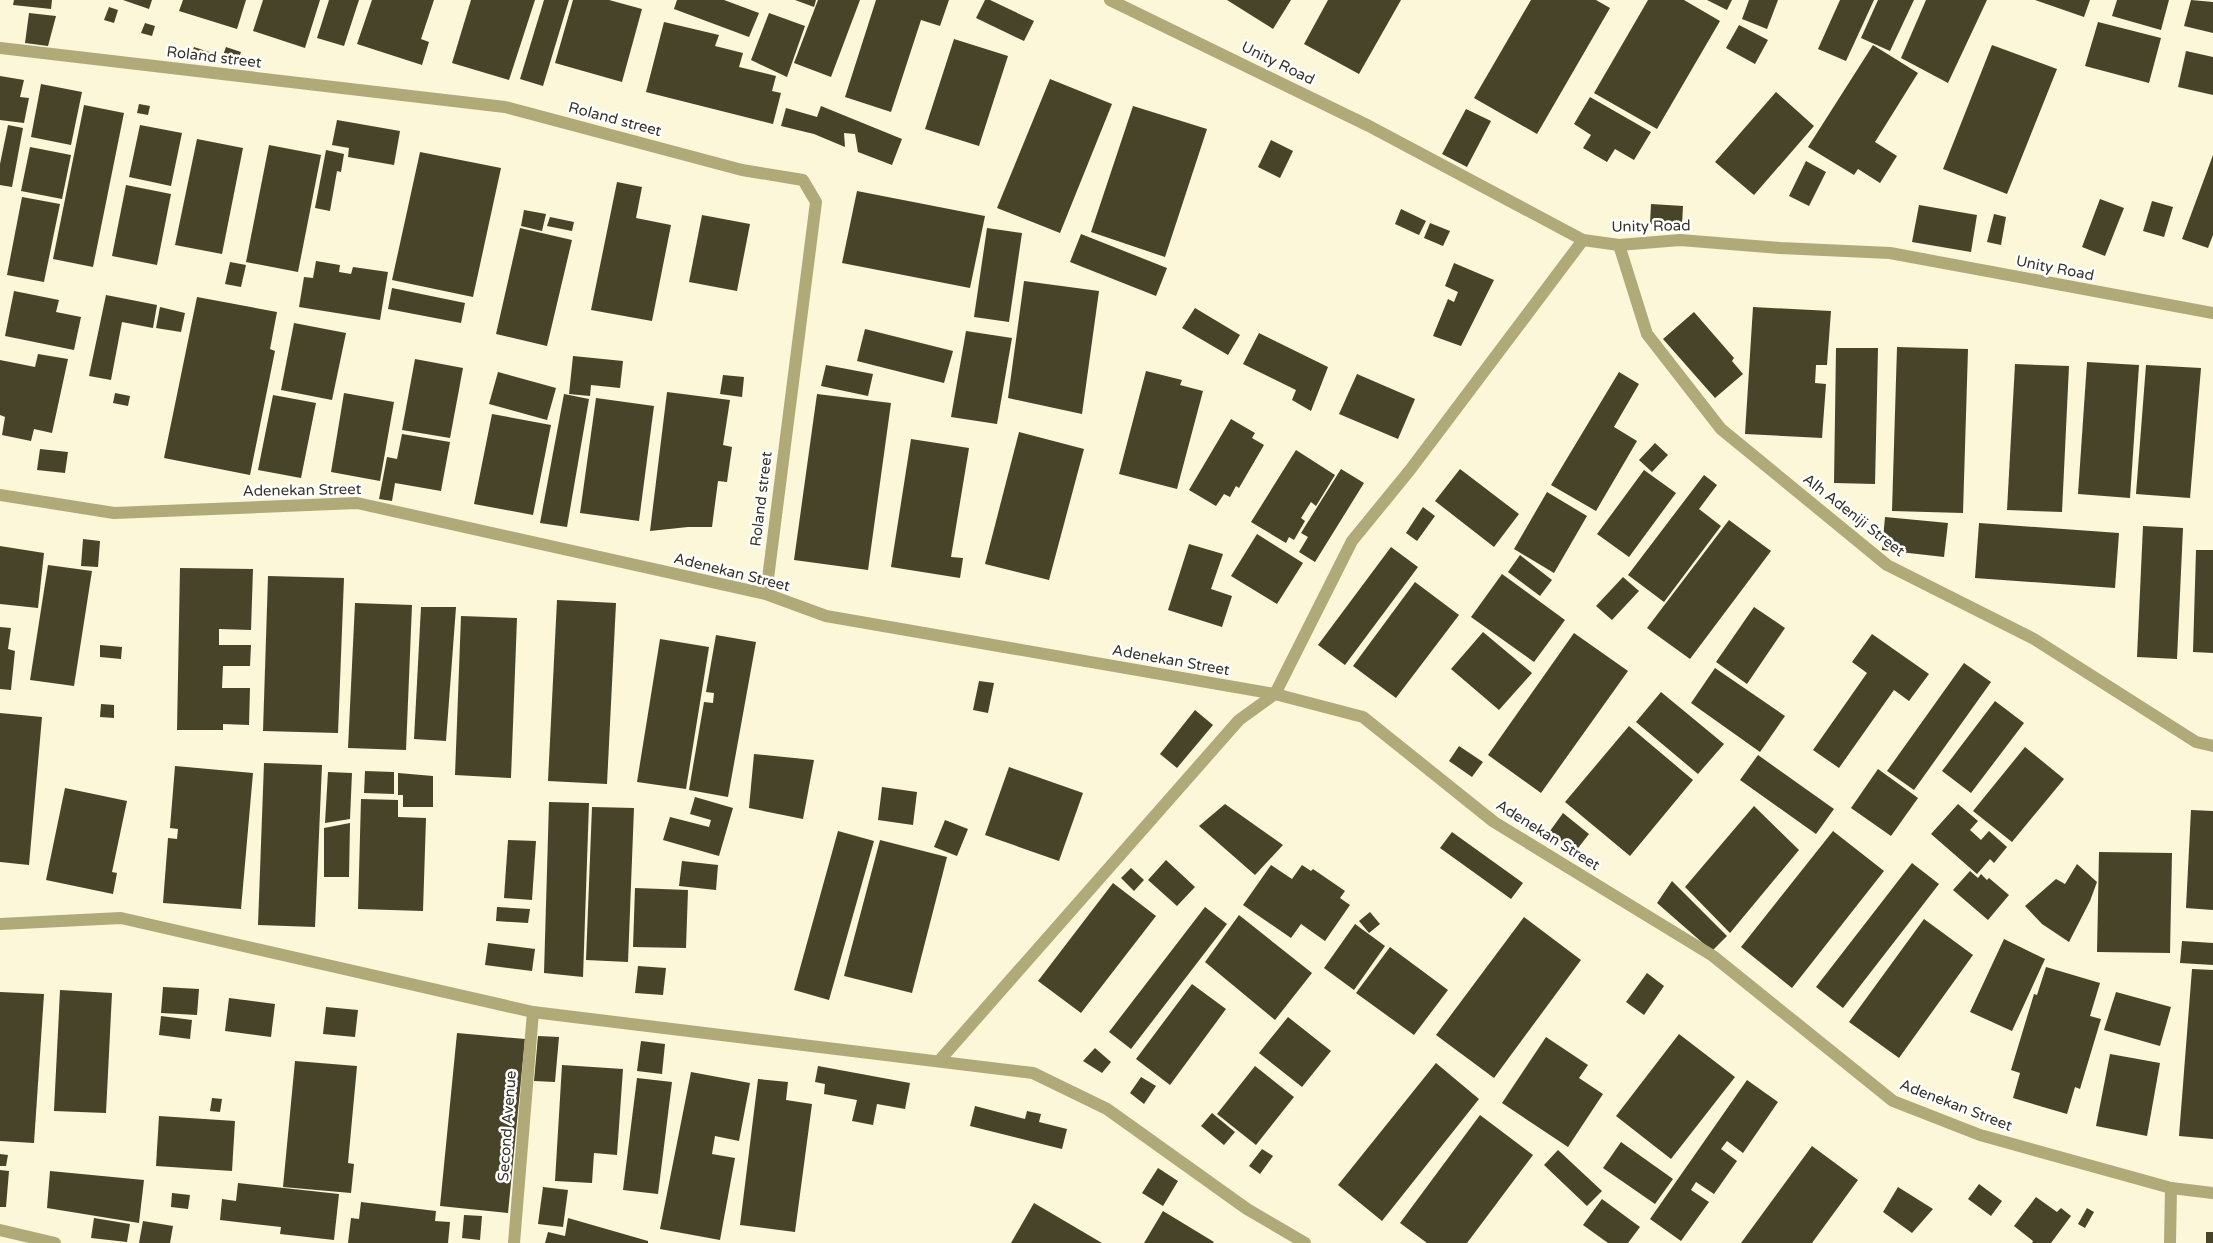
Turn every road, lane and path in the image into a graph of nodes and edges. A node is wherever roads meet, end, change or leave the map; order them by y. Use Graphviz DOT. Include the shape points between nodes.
graph roads {
  1 [pos="1110,0"];
  2 [pos="0,48"];
  3 [pos="1583,240"];
  4 [pos="1619,245"];
  5 [pos="2213,313"];
  6 [pos="0,495"];
  7 [pos="766,594"];
  8 [pos="1275,694"];
  9 [pos="2213,746"];
  10 [pos="0,924"];
  11 [pos="533,1012"];
  12 [pos="940,1061"];
  13 [pos="2171,1188"];
  14 [pos="2213,1193"];
  15 [pos="0,1230"];
  16 [pos="55,1243"];
  17 [pos="514,1243"];
  18 [pos="1305,1243"];
  19 [pos="2170,1243"];
  1 -- 3 [label="street, Unity Road" via="1370,126"];
  2 -- 7 [label="street, Roland street" via="505,107 742,170 803,180 816,202"];
  3 -- 4 [label="street, Unity Road"];
  3 -- 8 [label="street" via="1410,470 1352,541"];
  4 -- 5 [label="street, Unity Road" via="1680,240 1890,253"];
  4 -- 9 [label="street, Alh Adeniji Street" via="1647,334 1721,429 1888,565 2034,639 2196,742"];
  6 -- 7 [label="street, Adenekan Street" via="114,513 357,502"];
  7 -- 8 [label="street, Adenekan Street" via="826,616"];
  8 -- 12 [label="street" via="1239,720"];
  8 -- 13 [label="street, Adenekan Street" via="1363,717 1494,822 1712,956 1893,1101 1980,1135"];
  10 -- 11 [label="street" via="121,918"];
  11 -- 12 [label="street"];
  11 -- 17 [label="street, Second Avenue"];
  12 -- 18 [label="street" via="1033,1073 1107,1109 1247,1208"];
  13 -- 14 [label="street, Adenekan Street"];
  13 -- 19 [label="street"];
  15 -- 16 [label="street"];
}
